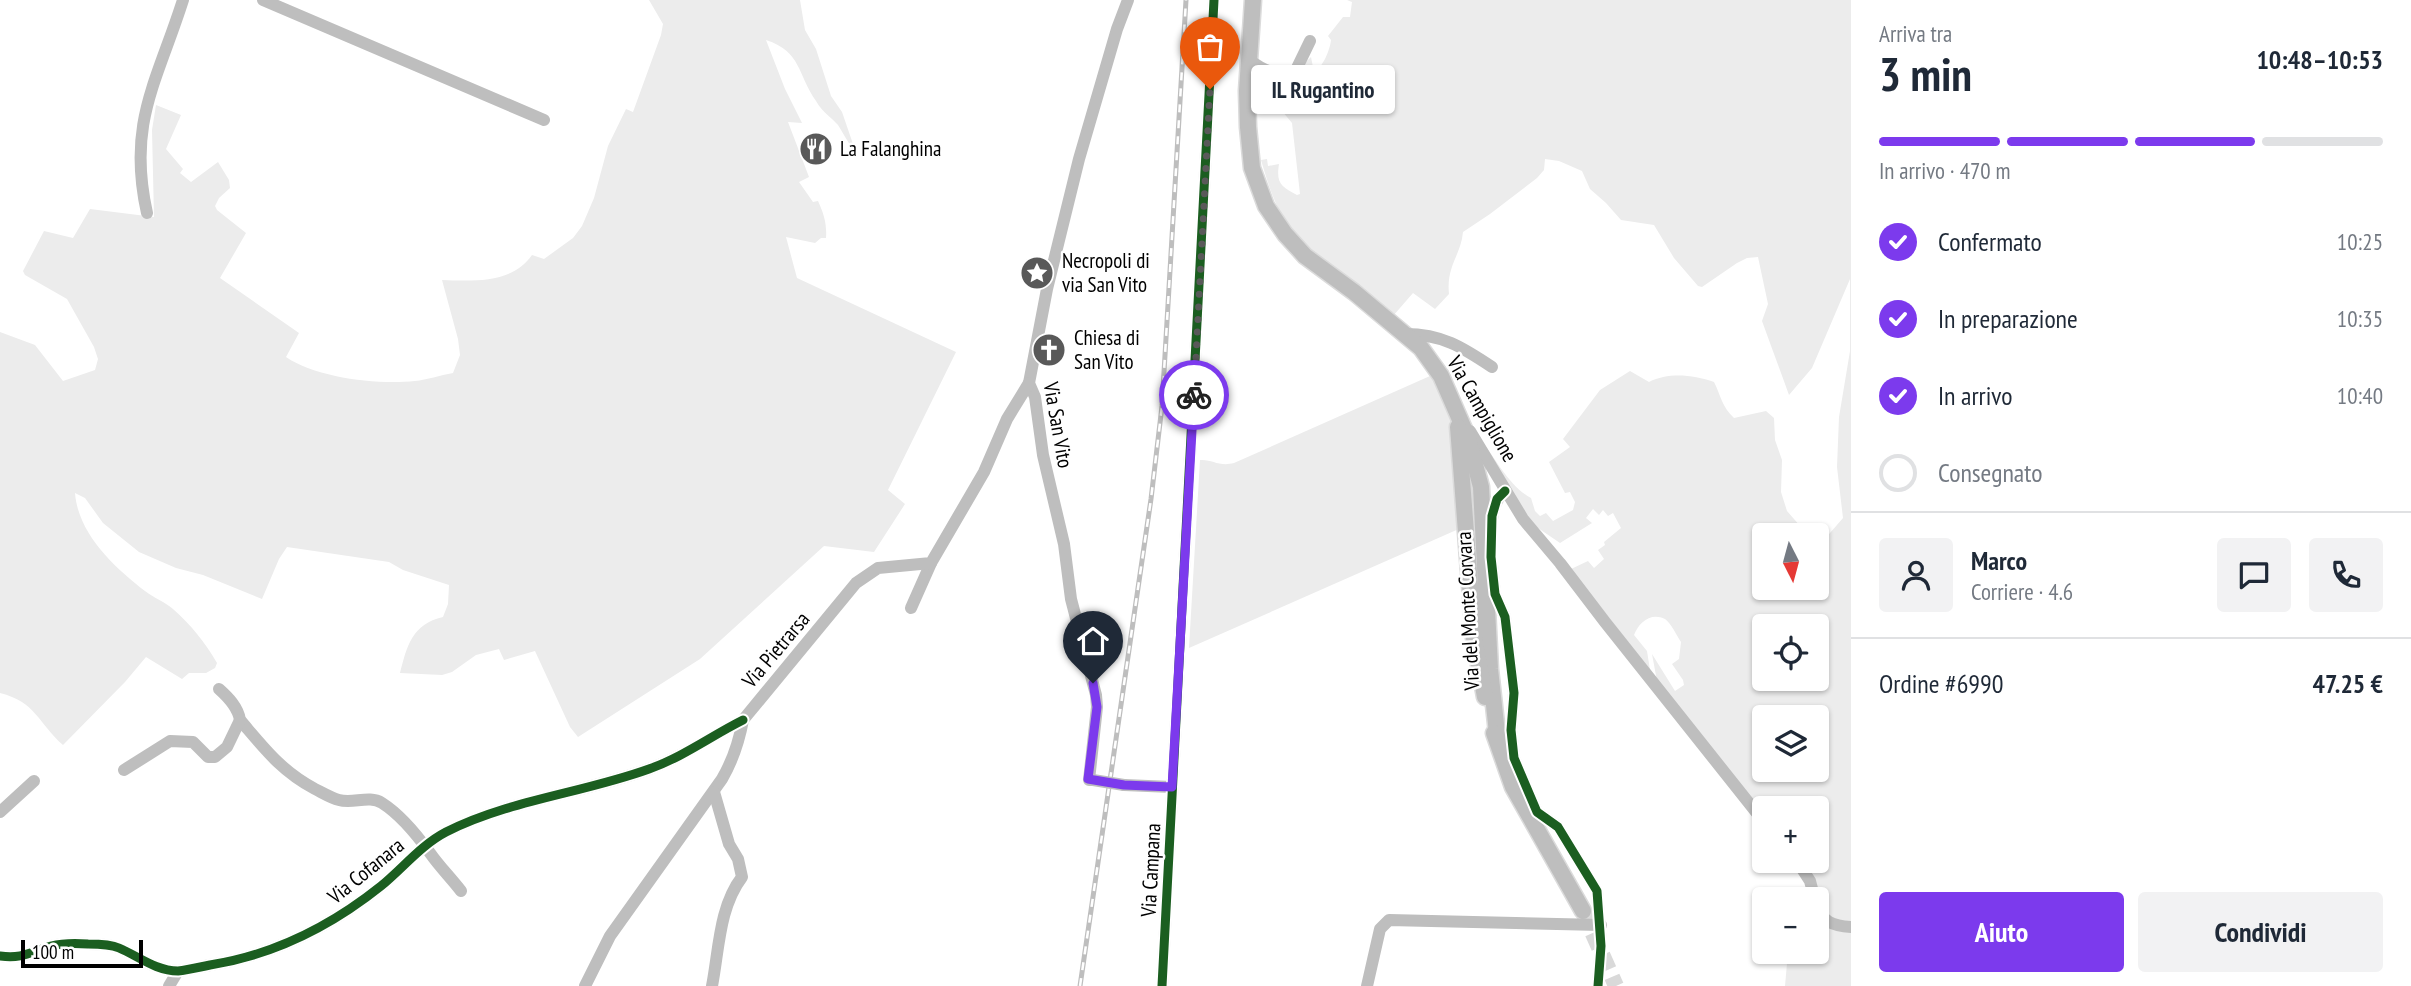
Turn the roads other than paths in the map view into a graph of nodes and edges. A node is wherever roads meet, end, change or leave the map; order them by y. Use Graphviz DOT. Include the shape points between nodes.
graph roads {
  1 [pos="183,0"];
  2 [pos="263,0"];
  3 [pos="1128,0"];
  4 [pos="1214,0"];
  5 [pos="1253,0"];
  6 [pos="1310,41"];
  7 [pos="1248,60"];
  8 [pos="544,120"];
  9 [pos="147,213"];
  10 [pos="1405,334"];
  11 [pos="1492,368"];
  12 [pos="1029,383"];
  13 [pos="1456,408"];
  14 [pos="1496,477"];
  15 [pos="1479,478"];
  16 [pos="1505,491"];
  17 [pos="1467,547"];
  18 [pos="931,563"];
  19 [pos="911,608"];
  20 [pos="219,689"];
  21 [pos="240,720"];
  22 [pos="743,720"];
  23 [pos="1498,742"];
  24 [pos="124,770"];
  25 [pos="34,781"];
  26 [pos="1172,787"];
  27 [pos="714,792"];
  28 [pos="1752,807"];
  29 [pos="0,812"];
  30 [pos="426,845"];
  31 [pos="461,891"];
  32 [pos="1583,911"];
  33 [pos="1829,923"];
  34 [pos="1601,925"];
  35 [pos="1851,927"];
  36 [pos="0,956"];
  37 [pos="178,971"];
  38 [pos="169,986"];
  39 [pos="585,986"];
  40 [pos="712,986"];
  41 [pos="1162,986"];
  42 [pos="1367,986"];
  43 [pos="1598,986"];
  1 -- 9 [label="street" via="144,110 139,170"];
  2 -- 8 [label="street"];
  3 -- 12 [label="street, Via San Vito" via="1079,159"];
  4 -- 26 [label="street, Via Campana"];
  5 -- 7 [label="main road, Via Campiglione"];
  6 -- 7 [label="street" via="1295,72 1264,71"];
  7 -- 10 [label="main road, Via Campiglione" via="1252,168 1266,206 1306,256"];
  10 -- 11 [label="street" via="1447,340"];
  10 -- 13 [label="main road, Via Campiglione" via="1441,376"];
  12 -- 18 [label="street"];
  12 -- 26 [label="street, Via San Vito, bridge" via="1064,544 1073,609 1096,695 1091,780"];
  13 -- 14 [label="street, Via Campiglione"];
  13 -- 15 [label="main road, Via del Monte Corvara"];
  13 -- 17 [label="main road, Via del Monte Corvara"];
  14 -- 15 [label="street"];
  14 -- 16 [label="street, Via Campiglione"];
  15 -- 17 [label="street, Via del Monte Corvara" via="1471,497 1472,533"];
  15 -- 23 [label="main road, Via del Monte Corvara"];
  16 -- 28 [label="street, Via Campiglione"];
  16 -- 34 [label="street" via="1492,516 1491,557 1513,682 1514,758 1537,812 1558,827 1595,885"];
  17 -- 23 [label="main road, Via del Monte Corvara" via="1479,671"];
  18 -- 19 [label="street"];
  18 -- 22 [label="street, Via Pietrarsa" via="878,568 856,583"];
  20 -- 21 [label="street"];
  21 -- 24 [label="street" via="227,747 215,757 208,757 193,742 170,741"];
  21 -- 30 [label="street" via="299,781 336,800 379,801"];
  22 -- 27 [label="street, Via Pietrarsa" via="731,763"];
  22 -- 30 [label="street, Via Cofanara" via="649,769 475,820"];
  23 -- 32 [label="main road, Via del Monte Corvara" via="1513,787"];
  25 -- 29 [label="street"];
  26 -- 41 [label="street, Via Campana"];
  27 -- 39 [label="street, Via Pietrarsa" via="610,936"];
  27 -- 40 [label="street" via="741,877 725,912"];
  30 -- 31 [label="street"];
  30 -- 37 [label="street, Via Cofanara" via="368,896 284,946"];
  33 -- 35 [label="street"];
  34 -- 42 [label="street" via="1389,920 1380,929"];
  34 -- 43 [label="street"];
  36 -- 37 [label="street, Via Cofanara" via="23,957 67,943 106,945"];
  37 -- 38 [label="street"];
}
